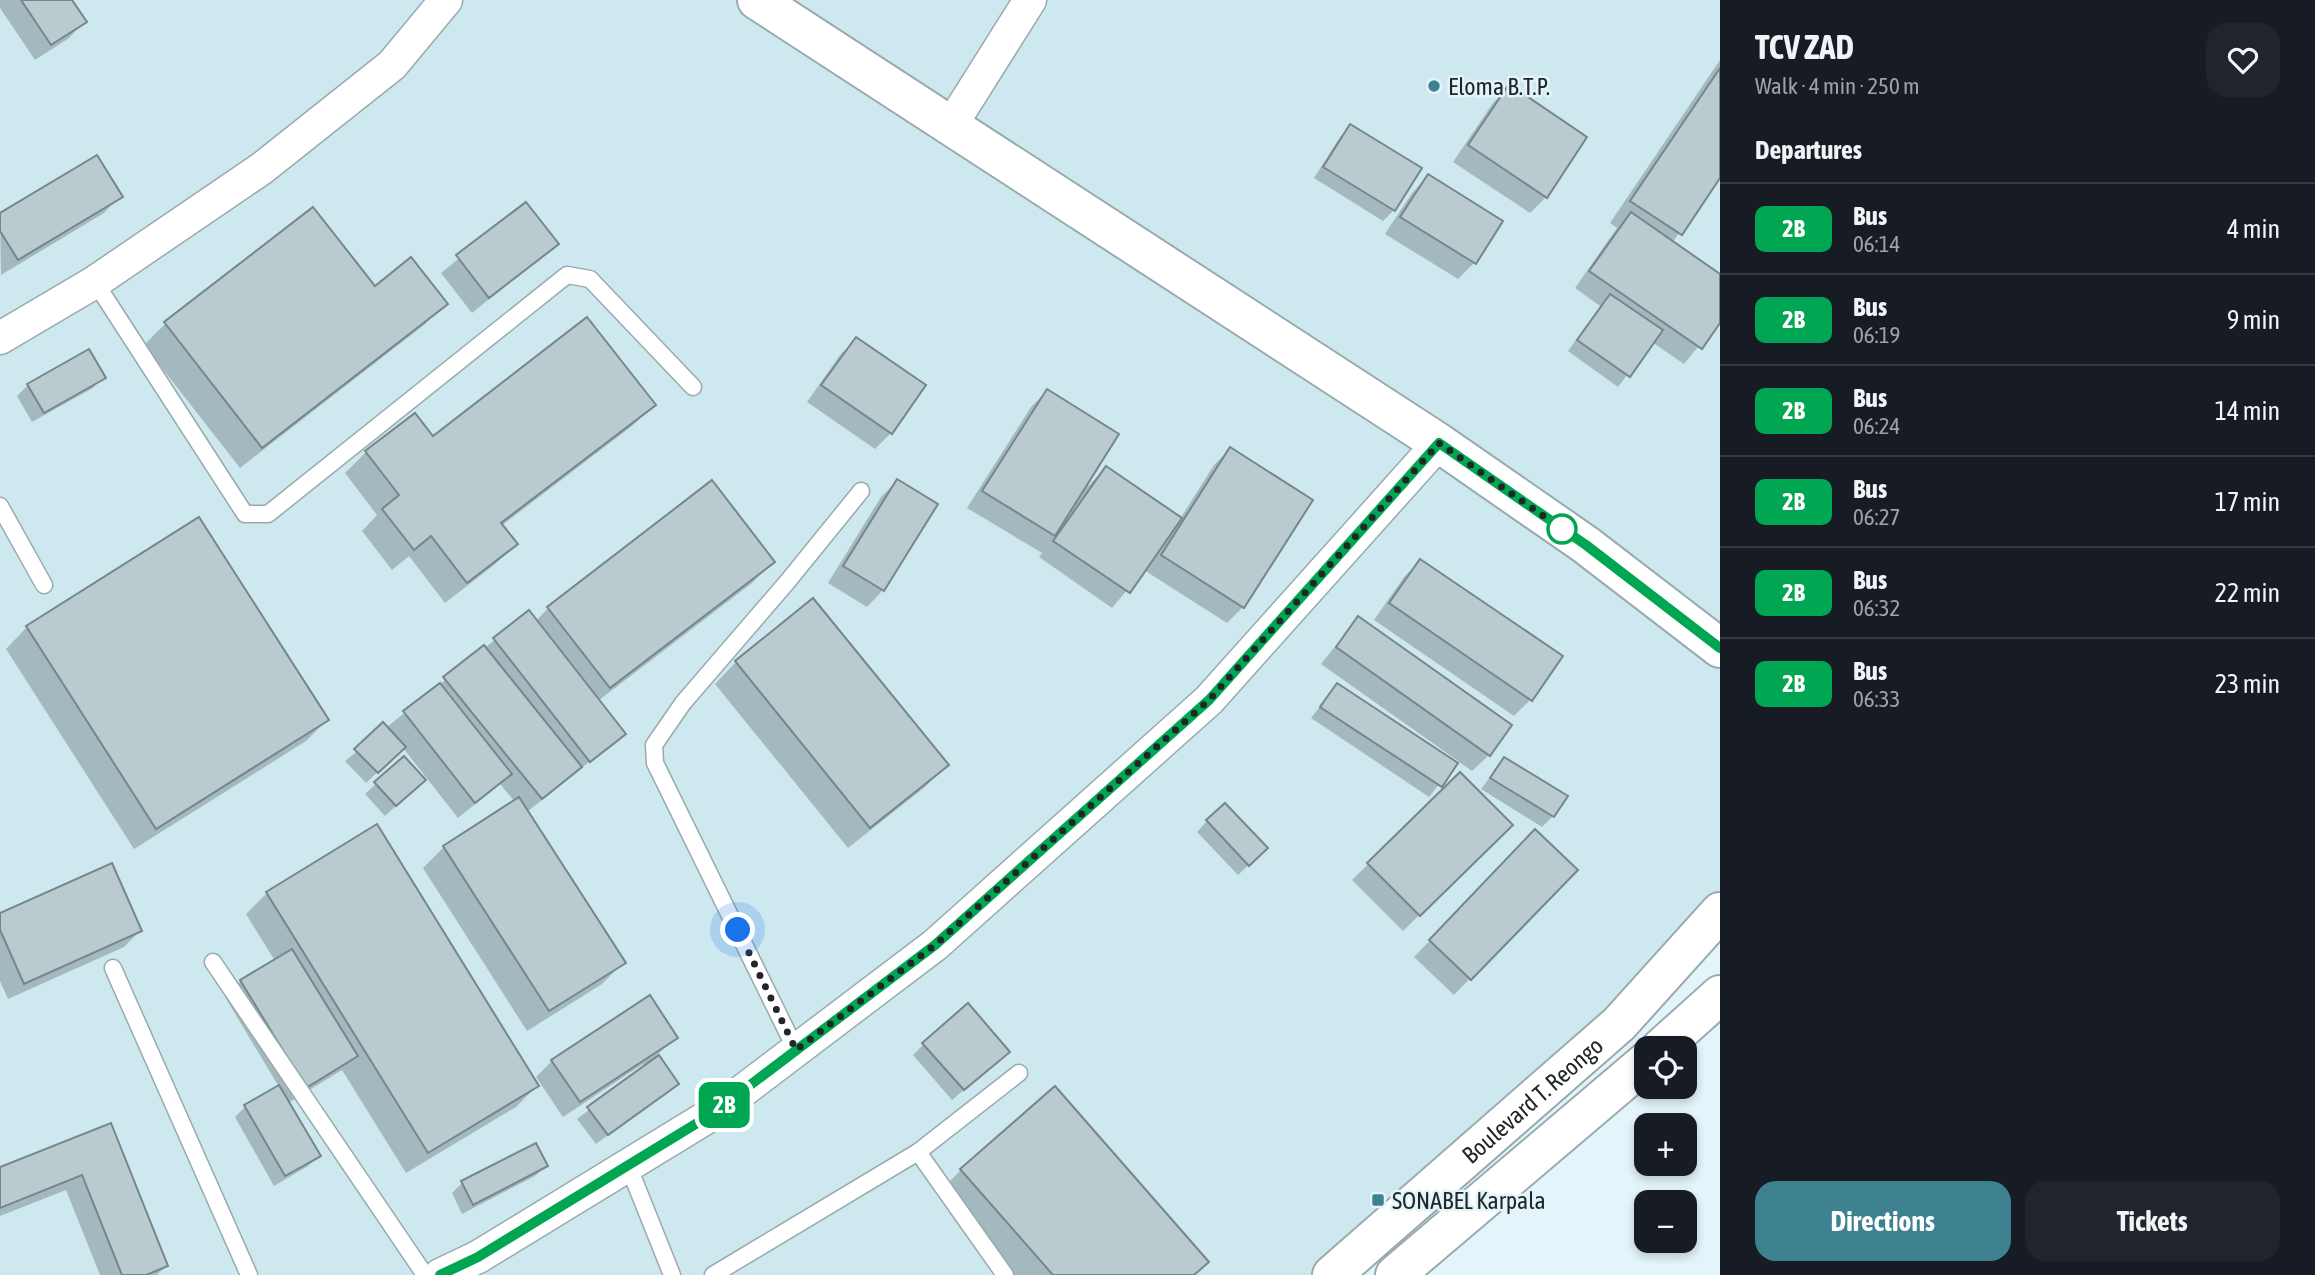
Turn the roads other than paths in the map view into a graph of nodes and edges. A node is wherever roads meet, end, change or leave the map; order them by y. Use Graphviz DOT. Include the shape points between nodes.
graph roads {
  1 [pos="446,0"];
  2 [pos="757,0"];
  3 [pos="1030,0"];
  4 [pos="950,127"];
  5 [pos="95,282"];
  6 [pos="0,338"];
  7 [pos="693,387"];
  8 [pos="1439,443"];
  9 [pos="861,491"];
  10 [pos="0,506"];
  11 [pos="44,585"];
  12 [pos="1720,648"];
  13 [pos="1720,912"];
  14 [pos="213,961"];
  15 [pos="113,968"];
  16 [pos="1720,995"];
  17 [pos="1674,1036"];
  18 [pos="796,1050"];
  19 [pos="1634,1072"];
  20 [pos="1019,1073"];
  21 [pos="918,1152"];
  22 [pos="628,1165"];
  23 [pos="249,1275"];
  24 [pos="425,1275"];
  25 [pos="440,1275"];
  26 [pos="672,1275"];
  27 [pos="713,1275"];
  28 [pos="1005,1275"];
  29 [pos="1332,1275"];
  30 [pos="1395,1275"];
  1 -- 5 [label="street" via="392,65 261,169"];
  2 -- 4 [label="main road"];
  3 -- 4 [label="street"];
  4 -- 8 [label="main road"];
  5 -- 6 [label="street"];
  5 -- 7 [label="lane" via="245,514 268,514 567,275 590,279"];
  8 -- 12 [label="main road" via="1586,545"];
  8 -- 18 [label="street" via="1209,700 935,945"];
  9 -- 18 [label="lane" via="683,703 654,745 656,763"];
  10 -- 11 [label="lane"];
  13 -- 29 [label="main road, Boulevard T. Reongo" via="1619,1024"];
  14 -- 24 [label="lane"];
  15 -- 23 [label="lane"];
  16 -- 17 [label="main road"];
  18 -- 22 [label="street" via="712,1114"];
  19 -- 30 [label="main road, Boulevard T. Reongo"];
  20 -- 21 [label="lane"];
  21 -- 27 [label="lane"];
  21 -- 28 [label="lane"];
  22 -- 25 [label="street" via="478,1257"];
  22 -- 26 [label="lane"];
}
